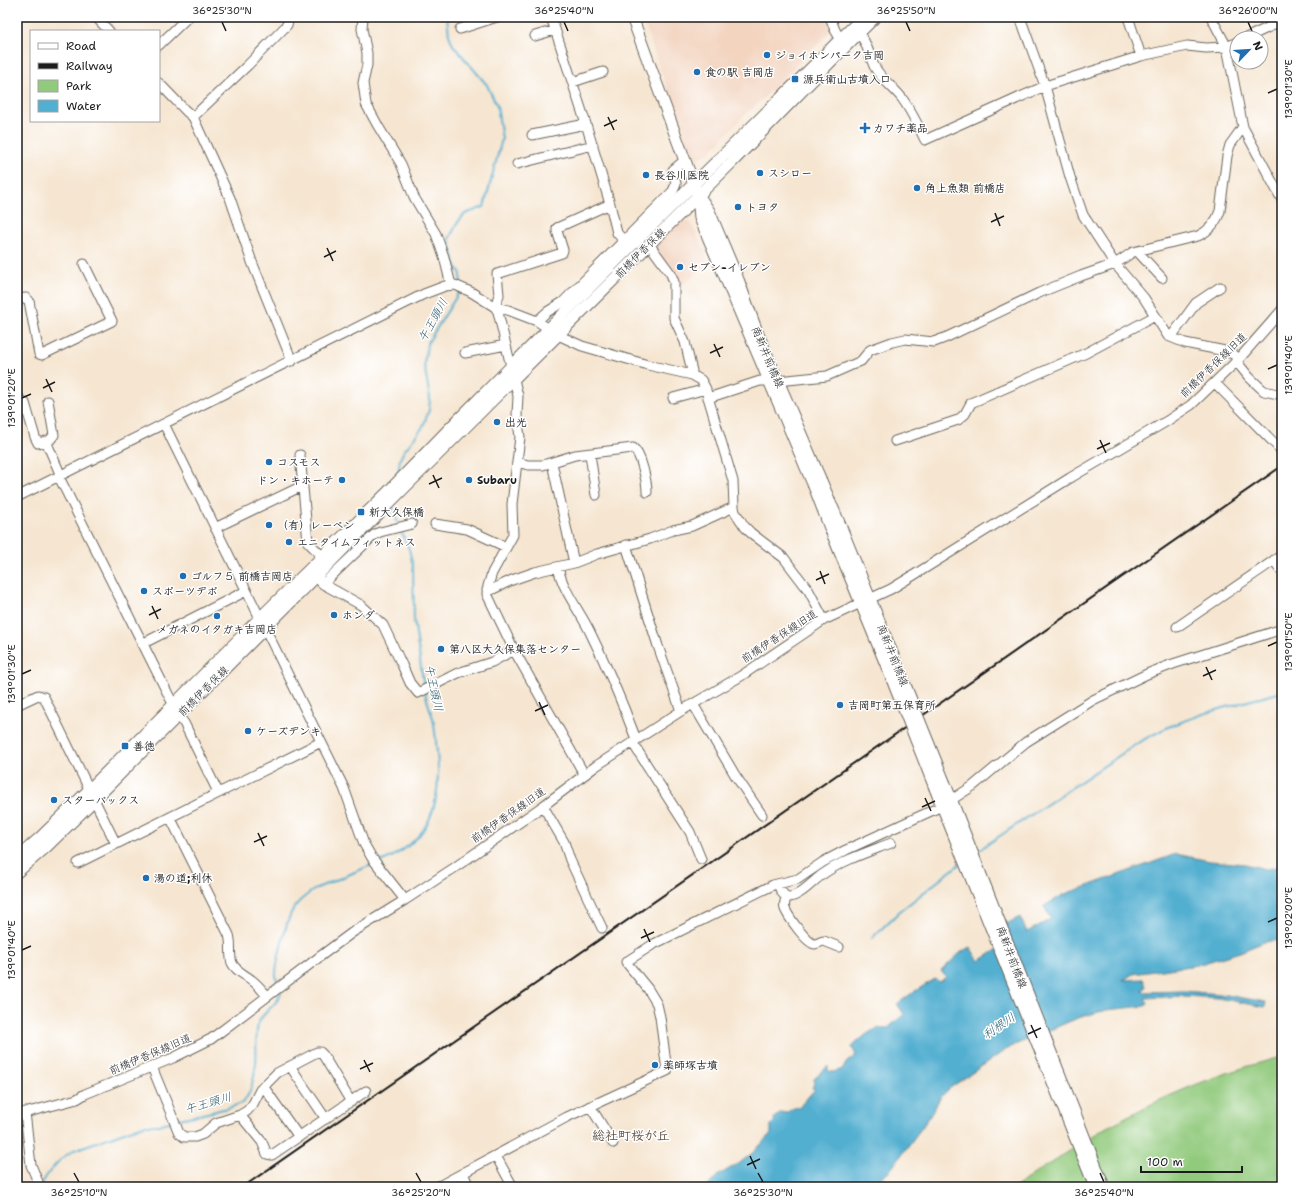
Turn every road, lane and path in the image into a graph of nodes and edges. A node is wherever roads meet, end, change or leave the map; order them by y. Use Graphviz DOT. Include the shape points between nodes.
graph roads {
  1 [pos="96,17"];
  2 [pos="188,17"];
  3 [pos="289,17"];
  4 [pos="363,17"];
  5 [pos="497,17"];
  6 [pos="551,17"];
  7 [pos="632,17"];
  8 [pos="830,17"];
  9 [pos="863,17"];
  10 [pos="875,17"];
  11 [pos="1020,17"];
  12 [pos="1128,17"];
  13 [pos="1211,17"];
  14 [pos="1282,21"];
  15 [pos="460,29"];
  16 [pos="108,30"];
  17 [pos="555,30"];
  18 [pos="1263,30"];
  19 [pos="859,32"];
  20 [pos="535,36"];
  21 [pos="841,40"];
  22 [pos="160,44"];
  23 [pos="1229,46"];
  24 [pos="1226,47"];
  25 [pos="1141,56"];
  26 [pos="603,72"];
  27 [pos="573,82"];
  28 [pos="160,84"];
  29 [pos="1045,86"];
  30 [pos="193,116"];
  31 [pos="586,124"];
  32 [pos="1243,127"];
  33 [pos="532,135"];
  34 [pos="593,145"];
  35 [pos="685,160"];
  36 [pos="517,164"];
  37 [pos="695,185"];
  38 [pos="698,196"];
  39 [pos="1282,200"];
  40 [pos="610,204"];
  41 [pos="624,241"];
  42 [pos="649,244"];
  43 [pos="1137,251"];
  44 [pos="84,264"];
  45 [pos="1114,264"];
  46 [pos="1162,278"];
  47 [pos="453,285"];
  48 [pos="1220,287"];
  49 [pos="17,299"];
  50 [pos="495,307"];
  51 [pos="1282,310"];
  52 [pos="1155,316"];
  53 [pos="537,321"];
  54 [pos="553,332"];
  55 [pos="1171,337"];
  56 [pos="506,345"];
  57 [pos="465,353"];
  58 [pos="1238,360"];
  59 [pos="292,361"];
  60 [pos="511,366"];
  61 [pos="692,375"];
  62 [pos="514,379"];
  63 [pos="774,380"];
  64 [pos="1215,383"];
  65 [pos="17,394"];
  66 [pos="707,394"];
  67 [pos="1282,395"];
  68 [pos="673,398"];
  69 [pos="48,401"];
  70 [pos="164,424"];
  71 [pos="46,441"];
  72 [pos="895,441"];
  73 [pos="1282,451"];
  74 [pos="590,454"];
  75 [pos="300,455"];
  76 [pos="517,462"];
  77 [pos="552,463"];
  78 [pos="60,476"];
  79 [pos="303,488"];
  80 [pos="647,492"];
  81 [pos="596,495"];
  82 [pos="17,497"];
  83 [pos="385,501"];
  84 [pos="734,507"];
  85 [pos="412,524"];
  86 [pos="435,524"];
  87 [pos="215,528"];
  88 [pos="626,545"];
  89 [pos="506,547"];
  90 [pos="322,557"];
  91 [pos="1278,557"];
  92 [pos="574,563"];
  93 [pos="558,567"];
  94 [pos="1282,572"];
  95 [pos="319,580"];
  96 [pos="487,590"];
  97 [pos="246,591"];
  98 [pos="866,600"];
  99 [pos="260,618"];
  100 [pos="824,620"];
  101 [pos="1177,627"];
  102 [pos="265,629"];
  103 [pos="1282,629"];
  104 [pos="142,644"];
  105 [pos="514,650"];
  106 [pos="174,704"];
  107 [pos="693,704"];
  108 [pos="17,705"];
  109 [pos="682,711"];
  110 [pos="178,716"];
  111 [pos="634,741"];
  112 [pos="321,742"];
  113 [pos="584,774"];
  114 [pos="89,790"];
  115 [pos="218,792"];
  116 [pos="94,800"];
  117 [pos="946,803"];
  118 [pos="543,806"];
  119 [pos="762,815"];
  120 [pos="170,817"];
  121 [pos="953,819"];
  122 [pos="891,842"];
  123 [pos="116,844"];
  124 [pos="17,858"];
  125 [pos="701,859"];
  126 [pos="78,863"];
  127 [pos="17,872"];
  128 [pos="778,884"];
  129 [pos="786,897"];
  130 [pos="405,900"];
  131 [pos="602,928"];
  132 [pos="839,947"];
  133 [pos="267,996"];
  134 [pos="290,1066"];
  135 [pos="152,1067"];
  136 [pos="263,1086"];
  137 [pos="366,1092"];
  138 [pos="351,1102"];
  139 [pos="590,1106"];
  140 [pos="21,1114"];
  141 [pos="240,1115"];
  142 [pos="326,1119"];
  143 [pos="299,1137"];
  144 [pos="613,1143"];
  145 [pos="496,1156"];
  146 [pos="463,1173"];
  147 [pos="38,1183"];
  148 [pos="437,1187"];
  149 [pos="469,1187"];
  150 [pos="513,1187"];
  151 [pos="1095,1187"];
  152 [pos="1104,1187"];
  1 -- 16 [label="street"];
  2 -- 22 [label="street"];
  3 -- 30 [label="street" via="287,25"];
  4 -- 47 [label="street" via="362,29 368,53 363,83 366,104 401,164 414,197 436,234"];
  5 -- 15 [label="street"];
  6 -- 17 [label="street"];
  7 -- 35 [label="main road, 南新井前橋線"];
  8 -- 21 [label="street"];
  9 -- 21 [label="main road, 前橋伊香保線"];
  10 -- 19 [label="main road, 前橋伊香保線"];
  11 -- 29 [label="street"];
  12 -- 25 [label="street"];
  13 -- 24 [label="street"];
  14 -- 18 [label="street"];
  17 -- 20 [label="street"];
  17 -- 27 [label="street"];
  19 -- 29 [label="street" via="864,38 874,66 910,110 925,140"];
  19 -- 38 [label="main road, 前橋伊香保線"];
  21 -- 37 [label="main road, 前橋伊香保線"];
  23 -- 24 [label="street"];
  24 -- 25 [label="street" via="1187,46"];
  24 -- 32 [label="street"];
  25 -- 29 [label="street"];
  26 -- 27 [label="street"];
  27 -- 31 [label="street"];
  28 -- 30 [label="street"];
  29 -- 45 [label="street" via="1083,215"];
  30 -- 59 [label="street" via="230,198"];
  31 -- 33 [label="street"];
  31 -- 34 [label="street"];
  32 -- 39 [label="street"];
  32 -- 43 [label="street" via="1230,145 1218,219 1207,232"];
  34 -- 36 [label="street"];
  34 -- 40 [label="street"];
  35 -- 37 [label="main road, 南新井前橋線"];
  35 -- 41 [label="street" via="672,170 676,184 673,191"];
  37 -- 38 [label="main road, 南新井前橋線"];
  37 -- 54 [label="main road, 前橋伊香保線" via="632,245"];
  38 -- 42 [label="main road, 前橋伊香保線"];
  38 -- 63 [label="main road, 南新井前橋線" via="700,218"];
  40 -- 41 [label="street" via="617,233"];
  40 -- 50 [label="street" via="557,228 562,252 497,274 499,295"];
  41 -- 53 [label="street" via="563,302"];
  42 -- 54 [label="main road, 前橋伊香保線"];
  42 -- 61 [label="street" via="674,282 674,318 685,342"];
  43 -- 45 [label="street"];
  43 -- 46 [label="street"];
  44 -- 49 [label="street" via="112,321 42,355 29,301 26,298"];
  45 -- 52 [label="street" via="1144,298"];
  45 -- 63 [label="street" via="1039,293 934,342 905,339 892,342 870,350 861,361 827,376"];
  47 -- 50 [label="street" via="465,289"];
  47 -- 59 [label="street" via="428,292"];
  48 -- 55 [label="street" via="1196,303"];
  50 -- 53 [label="street"];
  50 -- 56 [label="street"];
  51 -- 58 [label="street, 前橋伊香保線旧道"];
  52 -- 55 [label="street"];
  52 -- 72 [label="street" via="1086,353 973,402 958,420"];
  53 -- 54 [label="street"];
  54 -- 60 [label="main road, 前橋伊香保線"];
  54 -- 61 [label="street" via="582,346"];
  54 -- 62 [label="main road, 前橋伊香保線"];
  55 -- 58 [label="street" via="1185,343 1225,351 1233,354"];
  56 -- 57 [label="street"];
  56 -- 60 [label="street"];
  58 -- 64 [label="street, 前橋伊香保線旧道"];
  58 -- 67 [label="street" via="1249,377 1264,391"];
  59 -- 70 [label="street"];
  60 -- 62 [label="street"];
  60 -- 83 [label="main road, 前橋伊香保線" via="408,471"];
  61 -- 66 [label="street" via="701,380"];
  62 -- 76 [label="street" via="518,396 517,415 520,433"];
  62 -- 83 [label="main road, 前橋伊香保線" via="404,488"];
  63 -- 66 [label="street"];
  63 -- 98 [label="main road, 南新井前橋線" via="830,528"];
  64 -- 73 [label="street"];
  64 -- 98 [label="street, 前橋伊香保線旧道" via="1191,405 1161,425 1070,478 914,576"];
  65 -- 71 [label="street" via="25,403 36,440 38,443"];
  66 -- 68 [label="street"];
  66 -- 84 [label="street" via="733,481"];
  69 -- 71 [label="street" via="54,435"];
  70 -- 78 [label="street"];
  70 -- 87 [label="street"];
  71 -- 78 [label="street"];
  74 -- 77 [label="street"];
  74 -- 80 [label="street" via="634,449 639,456"];
  74 -- 81 [label="street"];
  75 -- 79 [label="street"];
  76 -- 77 [label="street" via="534,465"];
  76 -- 89 [label="street" via="512,504 513,535"];
  77 -- 92 [label="street"];
  78 -- 82 [label="street"];
  78 -- 104 [label="street"];
  79 -- 87 [label="street" via="298,488"];
  79 -- 90 [label="street" via="308,542"];
  83 -- 90 [label="main road, 前橋伊香保線"];
  83 -- 95 [label="main road, 前橋伊香保線"];
  84 -- 88 [label="street" via="692,526"];
  84 -- 100 [label="street" via="745,527 784,558 797,574"];
  85 -- 95 [label="street" via="374,535"];
  86 -- 89 [label="street" via="467,529"];
  87 -- 97 [label="street"];
  88 -- 92 [label="street"];
  88 -- 109 [label="street"];
  89 -- 96 [label="street" via="492,573"];
  90 -- 99 [label="main road, 前橋伊香保線"];
  91 -- 94 [label="street"];
  91 -- 101 [label="street"];
  92 -- 93 [label="street"];
  93 -- 96 [label="street"];
  93 -- 111 [label="street" via="571,599 590,630 621,697"];
  95 -- 102 [label="main road, 前橋伊香保線"];
  95 -- 105 [label="street" via="361,605 383,625 410,685 416,692 492,662"];
  96 -- 105 [label="street"];
  97 -- 99 [label="street"];
  97 -- 104 [label="street"];
  98 -- 100 [label="street, 前橋伊香保線旧道"];
  98 -- 117 [label="main road, 南新井前橋線, bridge"];
  99 -- 102 [label="street"];
  99 -- 106 [label="main road, 前橋伊香保線"];
  100 -- 107 [label="street, 前橋伊香保線旧道" via="741,676"];
  102 -- 110 [label="main road, 前橋伊香保線"];
  102 -- 112 [label="street"];
  103 -- 117 [label="street" via="1173,664 1093,700 1026,742 982,779"];
  104 -- 106 [label="street"];
  105 -- 113 [label="street"];
  106 -- 114 [label="main road, 前橋伊香保線"];
  107 -- 109 [label="street, 前橋伊香保線旧道"];
  107 -- 119 [label="street"];
  108 -- 114 [label="street" via="38,695 44,697"];
  109 -- 111 [label="street, 前橋伊香保線旧道"];
  110 -- 115 [label="street" via="184,723"];
  110 -- 116 [label="main road, 前橋伊香保線"];
  111 -- 113 [label="street, 前橋伊香保線旧道"];
  111 -- 125 [label="street" via="690,832"];
  112 -- 115 [label="street"];
  112 -- 130 [label="street" via="347,796 361,838 372,858"];
  113 -- 118 [label="street, 前橋伊香保線旧道"];
  114 -- 116 [label="street"];
  114 -- 124 [label="main road, 前橋伊香保線"];
  115 -- 120 [label="street"];
  116 -- 123 [label="street"];
  116 -- 127 [label="main road, 前橋伊香保線"];
  117 -- 121 [label="main road, 南新井前橋線"];
  117 -- 128 [label="street" via="846,850 823,862 805,876"];
  118 -- 130 [label="street, 前橋伊香保線旧道"];
  118 -- 131 [label="street" via="564,842"];
  120 -- 123 [label="street"];
  120 -- 133 [label="street" via="229,935 233,964"];
  121 -- 151 [label="main road, 南新井前橋線" via="996,938"];
  121 -- 152 [label="main road, 南新井前橋線"];
  122 -- 129 [label="street" via="836,866 799,893"];
  123 -- 126 [label="street"];
  128 -- 129 [label="street"];
  128 -- 139 [label="street" via="667,938 626,962 648,989 656,1004 667,1070"];
  129 -- 132 [label="street" via="785,909 804,936 813,944 824,941"];
  130 -- 133 [label="street, 前橋伊香保線旧道" via="353,932"];
  133 -- 135 [label="street, 前橋伊香保線旧道" via="211,1039"];
  134 -- 136 [label="street"];
  134 -- 138 [label="street" via="320,1052"];
  134 -- 142 [label="street"];
  135 -- 140 [label="street, 前橋伊香保線旧道" via="77,1099"];
  135 -- 141 [label="street" via="182,1136 199,1136 216,1123"];
  136 -- 141 [label="street" via="253,1104"];
  136 -- 143 [label="street"];
  137 -- 138 [label="street"];
  138 -- 142 [label="street"];
  139 -- 144 [label="street"];
  139 -- 145 [label="street"];
  140 -- 147 [label="street" via="31,1165"];
  141 -- 143 [label="street" via="269,1155 274,1155"];
  142 -- 143 [label="street"];
  145 -- 146 [label="street"];
  145 -- 150 [label="street"];
  146 -- 148 [label="street"];
  146 -- 149 [label="street"];
}
